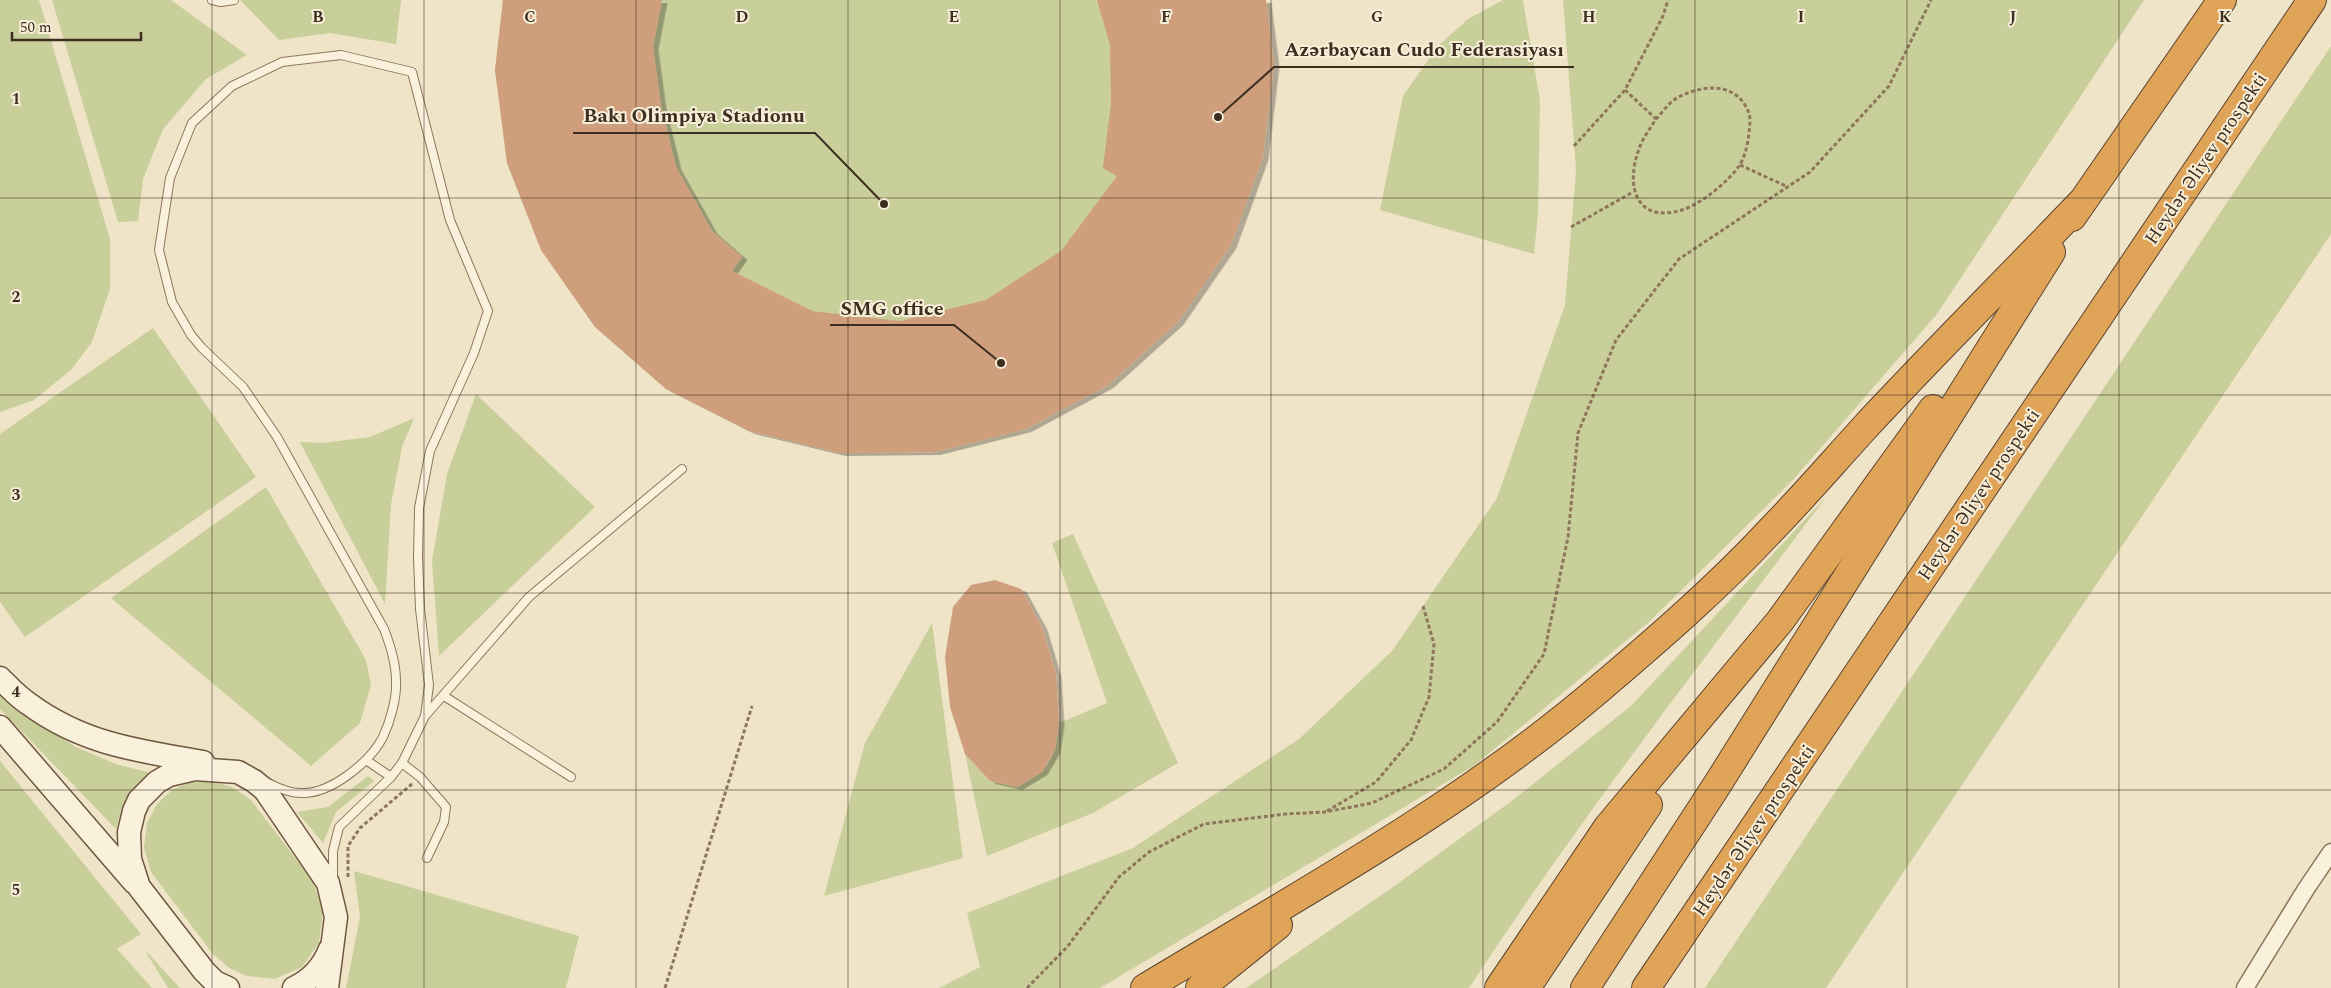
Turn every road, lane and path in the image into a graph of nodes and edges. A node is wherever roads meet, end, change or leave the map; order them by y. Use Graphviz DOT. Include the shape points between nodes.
graph roads {
  1 [pos="212,0"];
  2 [pos="234,0"];
  3 [pos="1668,0"];
  4 [pos="1931,0"];
  5 [pos="2312,0"];
  6 [pos="2321,0"];
  7 [pos="2219,4"];
  8 [pos="2269,64"];
  9 [pos="1625,90"];
  10 [pos="1656,120"];
  11 [pos="1574,146"];
  12 [pos="1740,165"];
  13 [pos="1788,187"];
  14 [pos="1633,192"];
  15 [pos="2081,203"];
  16 [pos="1571,227"];
  17 [pos="682,470"];
  18 [pos="1423,606"];
  19 [pos="1780,621"];
  20 [pos="0,678"];
  21 [pos="444,696"];
  22 [pos="752,706"];
  23 [pos="425,716"];
  24 [pos="0,727"];
  25 [pos="366,760"];
  26 [pos="402,763"];
  27 [pos="238,772"];
  28 [pos="391,777"];
  29 [pos="420,777"];
  30 [pos="572,777"];
  31 [pos="1324,812"];
  32 [pos="1370,852"];
  33 [pos="2331,852"];
  34 [pos="427,858"];
  35 [pos="349,884"];
  36 [pos="139,887"];
  37 [pos="334,904"];
  38 [pos="335,929"];
  39 [pos="228,988"];
  40 [pos="294,988"];
  41 [pos="328,988"];
  42 [pos="665,988"];
  43 [pos="1027,988"];
  44 [pos="1145,988"];
  45 [pos="1200,988"];
  46 [pos="1499,988"];
  47 [pos="1526,988"];
  48 [pos="1585,988"];
  49 [pos="1646,988"];
  50 [pos="2245,988"];
  1 -- 2 [label="lane"];
  3 -- 9 [label="path"];
  4 -- 13 [label="path" via="1889,86 1810,172"];
  5 -- 8 [label="highway, Heydər Əliyev prospekti"];
  6 -- 8 [label="highway"];
  7 -- 15 [label="highway"];
  8 -- 49 [label="highway, Heydər Əliyev prospekti"];
  9 -- 10 [label="path"];
  9 -- 11 [label="path"];
  10 -- 12 [label="path" via="1676,98 1706,88 1729,89 1742,100 1750,114 1749,139"];
  10 -- 14 [label="path" via="1639,148 1632,173"];
  12 -- 13 [label="path"];
  12 -- 14 [label="path" via="1708,196 1683,210 1660,213 1644,208"];
  13 -- 31 [label="path" via="1680,259 1616,340 1578,433 1568,537 1544,654 1497,722 1444,769 1372,803"];
  14 -- 16 [label="path"];
  15 -- 19 [label="highway"];
  15 -- 32 [label="highway" via="1867,425 1770,532 1682,616 1545,732"];
  15 -- 48 [label="highway" via="1722,777"];
  17 -- 21 [label="lane" via="529,596"];
  18 -- 31 [label="path" via="1434,644 1429,697 1411,740 1376,782"];
  19 -- 46 [label="highway" via="1608,827"];
  19 -- 47 [label="highway" via="1627,834"];
  20 -- 27 [label="main road" via="29,704 73,730 106,744 218,765"];
  21 -- 23 [label="lane"];
  21 -- 30 [label="lane"];
  22 -- 42 [label="path"];
  23 -- 25 [label="lane" via="429,685 420,610 419,508 430,451 474,353 488,311 450,220 412,72 341,55 282,62 232,86 192,123 170,178 159,250 172,302 191,335 243,387 277,437 384,629 394,654 396,683 383,737"];
  23 -- 26 [label="lane"];
  24 -- 36 [label="main road"];
  25 -- 27 [label="lane" via="339,781 319,791 302,794"];
  25 -- 28 [label="lane"];
  26 -- 28 [label="lane"];
  26 -- 29 [label="lane"];
  27 -- 36 [label="main road" via="195,769 180,772 156,782 148,791 134,810 129,832 130,859"];
  27 -- 37 [label="main road" via="265,790 328,883"];
  28 -- 37 [label="lane" via="339,827 332,851"];
  29 -- 34 [label="lane" via="446,807 444,822"];
  29 -- 35 [label="path" via="360,828 348,846"];
  31 -- 43 [label="path" via="1204,824 1149,852 1119,877 1068,946"];
  32 -- 44 [label="highway"];
  32 -- 45 [label="highway"];
  33 -- 50 [label="street"];
  36 -- 39 [label="main road" via="204,971 215,982"];
  37 -- 38 [label="main road"];
  38 -- 40 [label="main road" via="326,959 317,972"];
  38 -- 41 [label="main road"];
}
